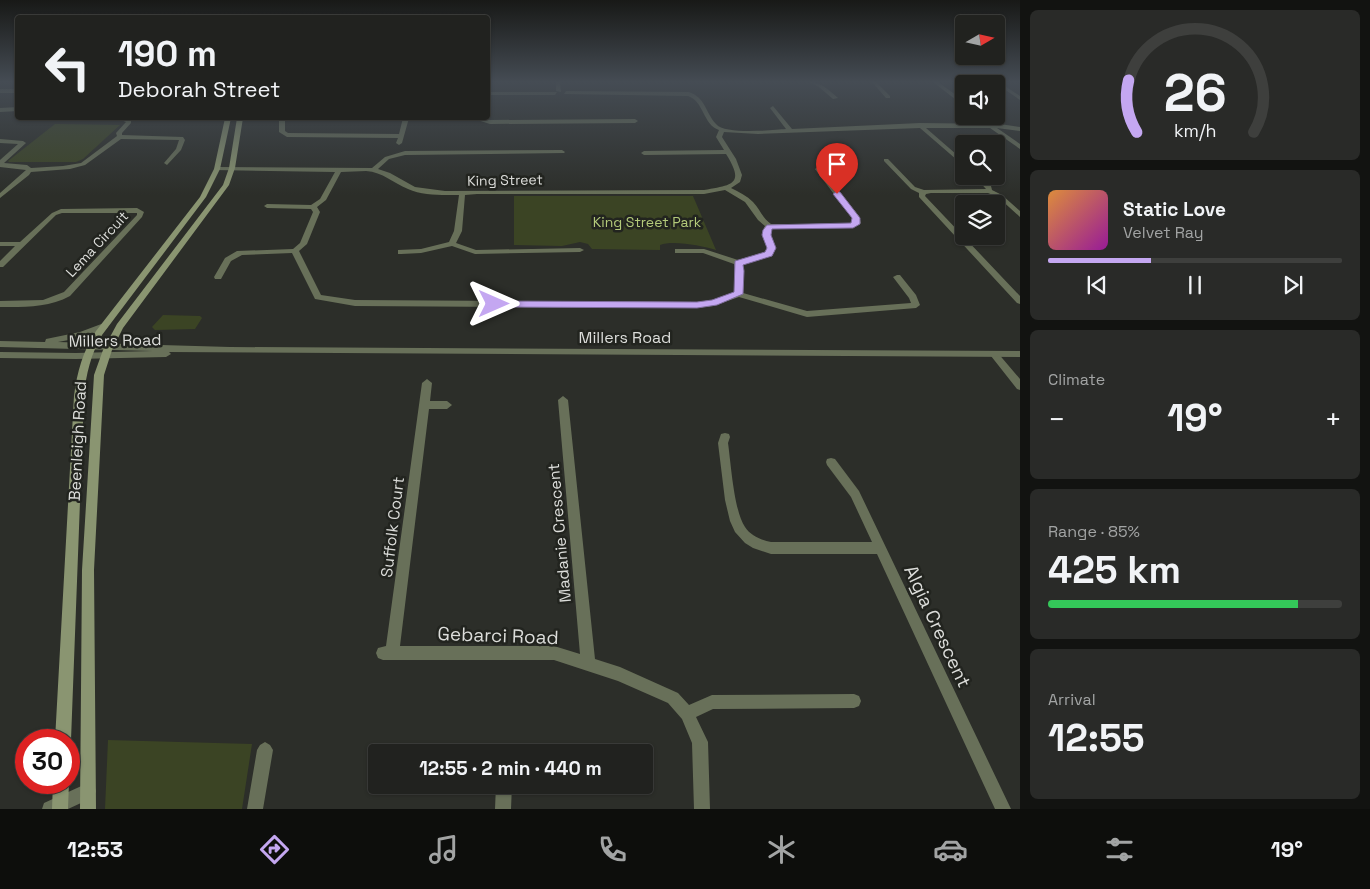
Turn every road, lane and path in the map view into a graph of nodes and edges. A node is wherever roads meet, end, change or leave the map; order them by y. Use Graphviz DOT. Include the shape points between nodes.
graph roads {
  1 [pos="128,120"];
  2 [pos="228,120"];
  3 [pos="240,120"];
  4 [pos="282,120"];
  5 [pos="405,120"];
  6 [pos="482,120"];
  7 [pos="711,120"];
  8 [pos="782,120"];
  9 [pos="635,121"];
  10 [pos="920,125"];
  11 [pos="991,126"];
  12 [pos="1020,129"];
  13 [pos="722,130"];
  14 [pos="790,130"];
  15 [pos="400,136"];
  16 [pos="120,137"];
  17 [pos="0,141"];
  18 [pos="399,143"];
  19 [pos="1020,148"];
  20 [pos="562,152"];
  21 [pos="728,152"];
  22 [pos="644,153"];
  23 [pos="955,156"];
  24 [pos="886,160"];
  25 [pos="168,163"];
  26 [pos="217,168"];
  27 [pos="232,168"];
  28 [pos="818,169"];
  29 [pos="29,170"];
  30 [pos="374,170"];
  31 [pos="338,172"];
  32 [pos="987,185"];
  33 [pos="726,188"];
  34 [pos="990,191"];
  35 [pos="923,192"];
  36 [pos="462,194"];
  37 [pos="0,196"];
  38 [pos="267,206"];
  39 [pos="313,207"];
  40 [pos="1020,215"];
  41 [pos="770,226"];
  42 [pos="0,244"];
  43 [pos="452,244"];
  44 [pos="19,246"];
  45 [pos="0,249"];
  46 [pos="580,250"];
  47 [pos="678,250"];
  48 [pos="295,251"];
  49 [pos="400,252"];
  50 [pos="738,263"];
  51 [pos="0,266"];
  52 [pos="218,277"];
  53 [pos="897,277"];
  54 [pos="738,294"];
  55 [pos="1020,301"];
  56 [pos="0,304"];
  57 [pos="104,326"];
  58 [pos="0,344"];
  59 [pos="26,344"];
  60 [pos="89,351"];
  61 [pos="106,351"];
  62 [pos="994,354"];
  63 [pos="1020,354"];
  64 [pos="0,355"];
  65 [pos="427,383"];
  66 [pos="1020,386"];
  67 [pos="563,400"];
  68 [pos="424,405"];
  69 [pos="447,405"];
  70 [pos="725,437"];
  71 [pos="831,462"];
  72 [pos="880,548"];
  73 [pos="387,653"];
  74 [pos="588,663"];
  75 [pos="854,701"];
  76 [pos="687,714"];
  77 [pos="64,729"];
  78 [pos="264,750"];
  79 [pos="88,791"];
  80 [pos="59,794"];
  81 [pos="504,794"];
  82 [pos="57,807"];
  83 [pos="88,809"];
  84 [pos="255,809"];
  85 [pos="503,809"];
  86 [pos="702,809"];
  87 [pos="1003,809"];
  1 -- 16 [label="street"];
  2 -- 26 [label="main road, Beenleigh Road"];
  3 -- 27 [label="main road, Beenleigh Road"];
  4 -- 15 [label="street" via="282,132 287,135"];
  5 -- 15 [label="street"];
  6 -- 9 [label="street"];
  7 -- 13 [label="street" via="715,127"];
  8 -- 14 [label="street"];
  10 -- 11 [label="street"];
  10 -- 14 [label="street"];
  10 -- 23 [label="street"];
  11 -- 12 [label="street"];
  11 -- 19 [label="street"];
  13 -- 14 [label="street"];
  13 -- 21 [label="street" via="719,137"];
  15 -- 18 [label="street"];
  16 -- 25 [label="street" via="181,138 179,149"];
  16 -- 29 [label="street" via="110,141 84,164"];
  17 -- 29 [label="street" via="23,143 0,165 27,167"];
  20 -- 30 [label="street" via="405,153 386,158"];
  21 -- 22 [label="street"];
  21 -- 33 [label="street" via="740,172 740,179 736,185"];
  24 -- 35 [label="street" via="913,188"];
  26 -- 27 [label="street, King Street"];
  26 -- 57 [label="main road, Beenleigh Road" via="203,197"];
  27 -- 31 [label="street, King Street" via="326,169"];
  27 -- 61 [label="main road, Beenleigh Road" via="220,195 125,318"];
  28 -- 41 [label="street" via="857,223 853,226"];
  29 -- 37 [label="street"];
  30 -- 31 [label="street, King Street"];
  30 -- 36 [label="street, King Street" via="413,189"];
  31 -- 39 [label="street" via="323,200"];
  32 -- 34 [label="street"];
  33 -- 36 [label="street, King Street" via="704,192"];
  33 -- 41 [label="street" via="746,199 763,223"];
  34 -- 35 [label="street"];
  34 -- 40 [label="street"];
  35 -- 55 [label="street" via="921,196"];
  36 -- 43 [label="street" via="458,231"];
  38 -- 39 [label="street"];
  39 -- 48 [label="street" via="316,212 303,244"];
  41 -- 50 [label="street" via="767,235 772,248 768,254"];
  42 -- 44 [label="street"];
  43 -- 46 [label="street" via="475,252"];
  43 -- 49 [label="street"];
  44 -- 45 [label="street"];
  44 -- 51 [label="street, Lema Circuit"];
  44 -- 56 [label="street, Lema Circuit" via="61,211 141,212 59,300"];
  47 -- 50 [label="street" via="704,251"];
  48 -- 52 [label="street" via="240,253 228,260"];
  48 -- 54 [label="street" via="318,297 339,302 697,305"];
  50 -- 54 [label="street"];
  53 -- 54 [label="street" via="916,304 807,314"];
  57 -- 59 [label="street" via="82,335"];
  57 -- 60 [label="main road, Beenleigh Road"];
  58 -- 59 [label="street, Millers Road"];
  59 -- 60 [label="street, Millers Road"];
  60 -- 61 [label="street, Millers Road"];
  60 -- 64 [label="street, Millers Road"];
  60 -- 77 [label="main road, Beenleigh Road" via="80,381"];
  61 -- 62 [label="street, Millers Road"];
  61 -- 79 [label="main road, Beenleigh Road" via="99,375 88,570"];
  62 -- 63 [label="street, Millers Road"];
  62 -- 66 [label="street"];
  65 -- 68 [label="street, Suffolk Court"];
  67 -- 74 [label="street, Madanie Crescent"];
  68 -- 69 [label="street"];
  68 -- 73 [label="street, Suffolk Court"];
  70 -- 72 [label="street" via="723,443 736,521 752,542 772,548"];
  71 -- 72 [label="street, Algia Crescent" via="855,494"];
  72 -- 87 [label="street, Algia Crescent"];
  73 -- 74 [label="street, Gebarci Road" via="554,653"];
  74 -- 76 [label="street, Gebarci Road" via="672,698"];
  75 -- 76 [label="street" via="712,702"];
  76 -- 86 [label="street" via="700,742"];
  78 -- 84 [label="street"];
  79 -- 82 [label="street"];
  79 -- 83 [label="main road, Beenleigh Road"];
  80 -- 82 [label="main road"];
  81 -- 85 [label="street"];
}
